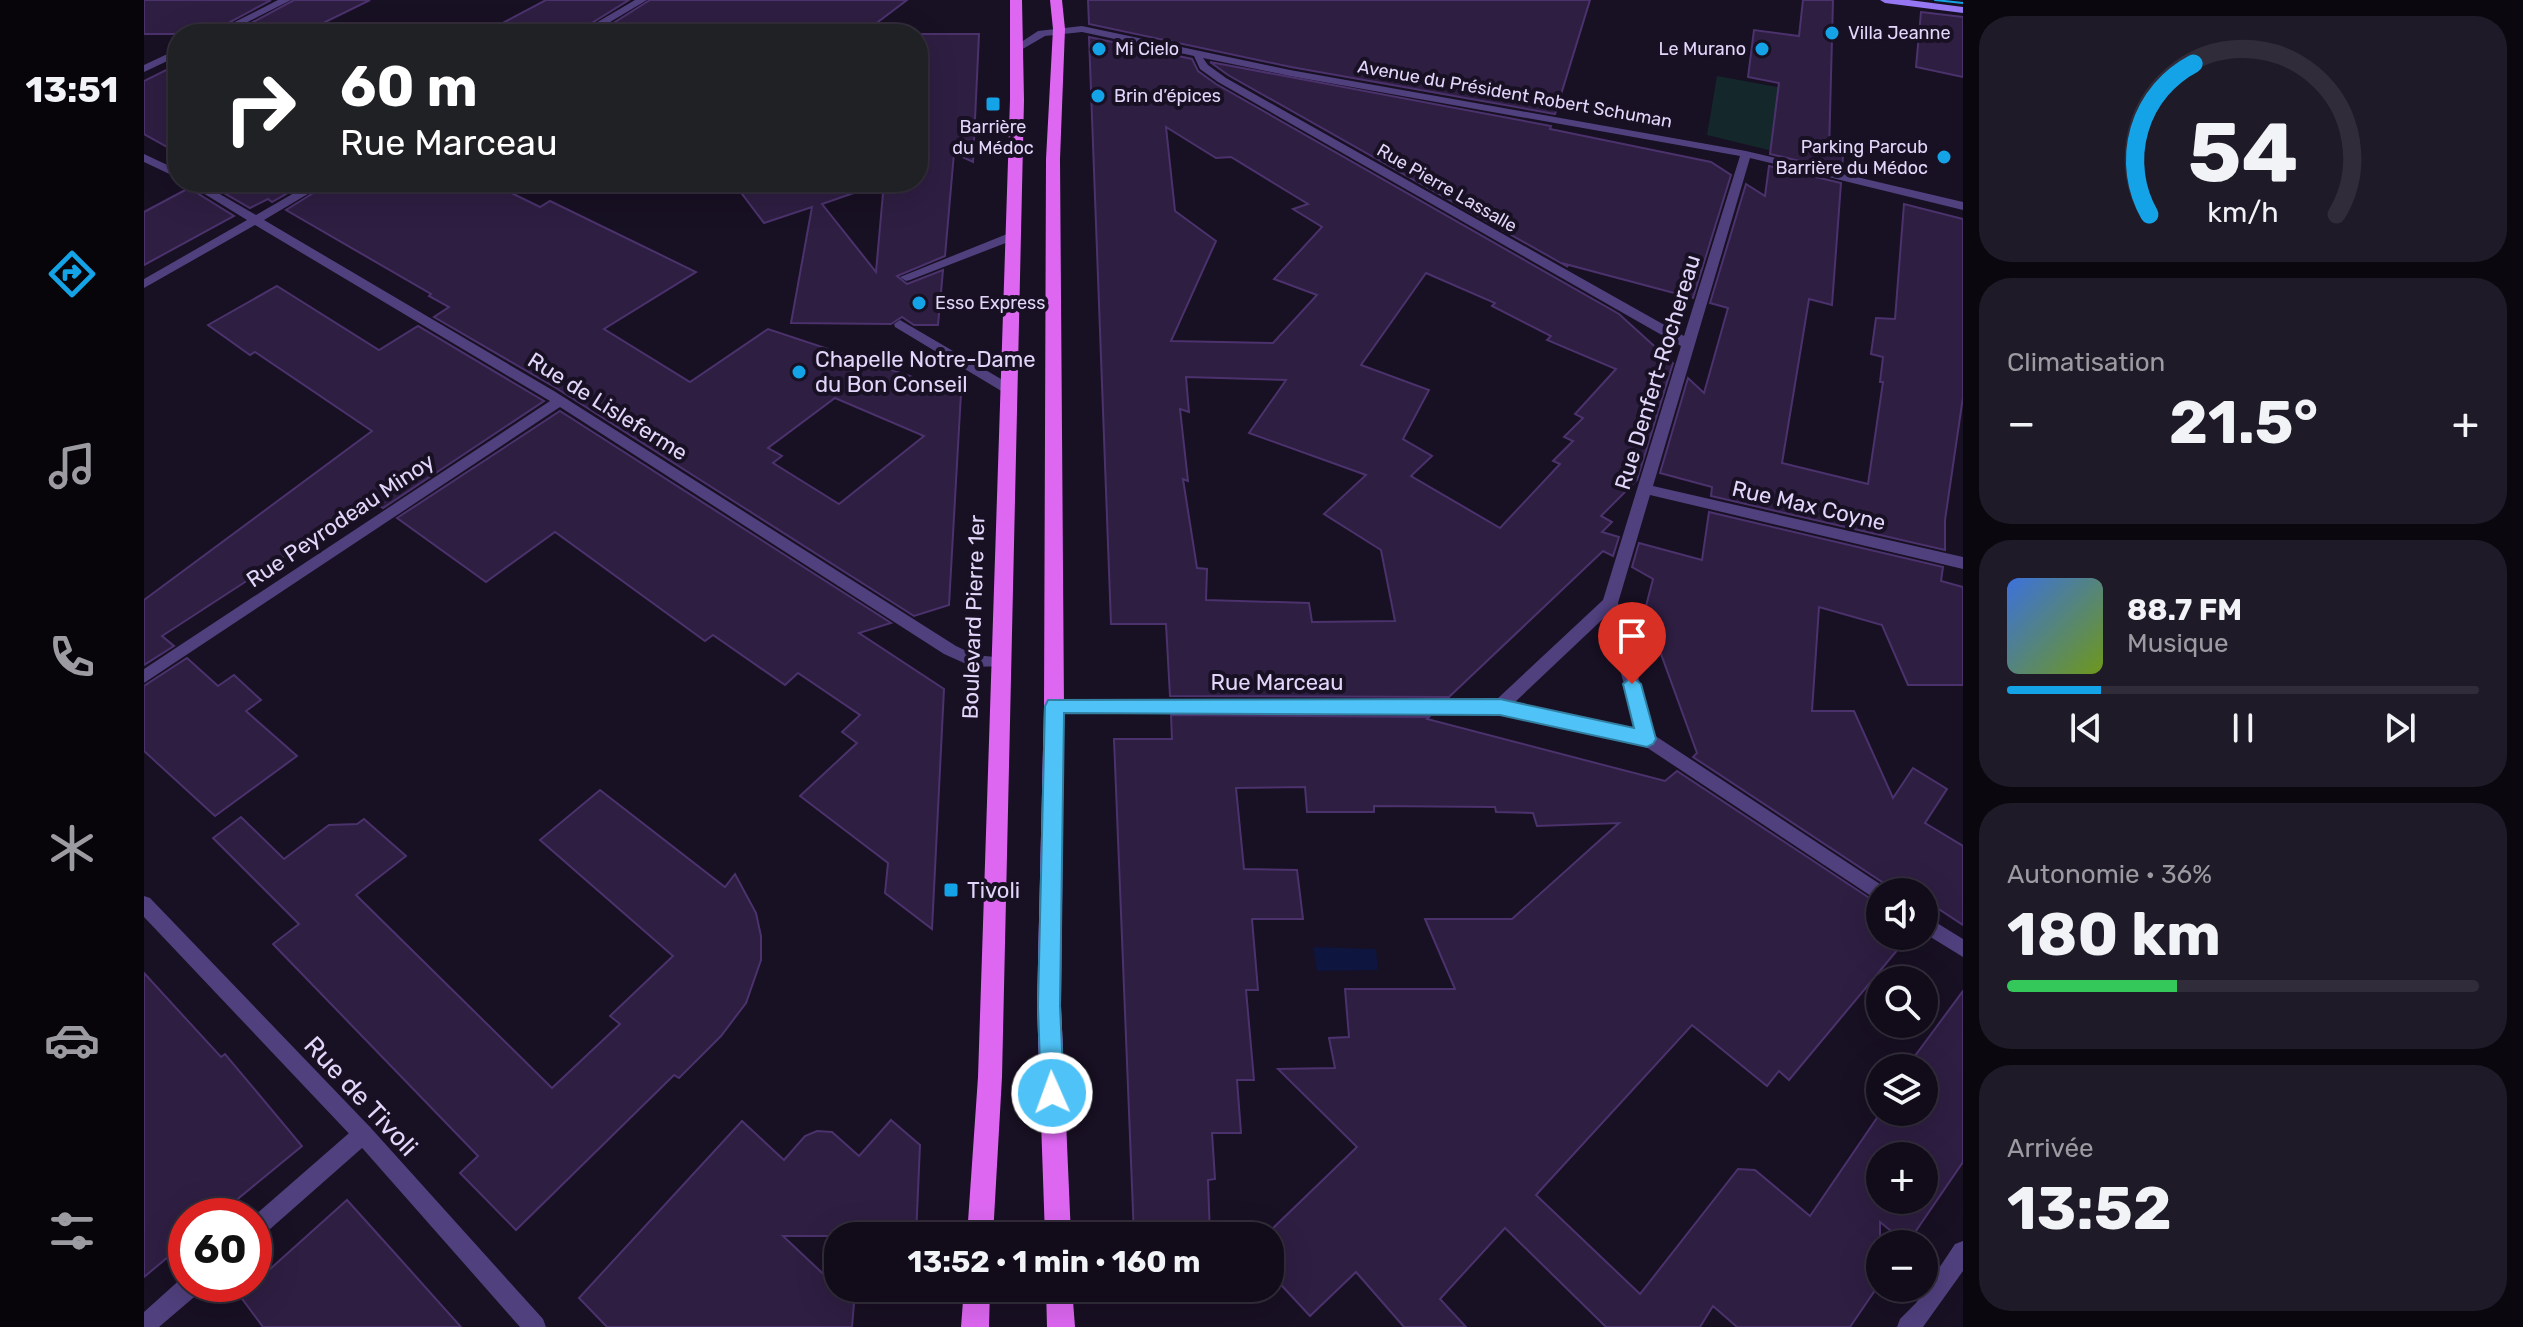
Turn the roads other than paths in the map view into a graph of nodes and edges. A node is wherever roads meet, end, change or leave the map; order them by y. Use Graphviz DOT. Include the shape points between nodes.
graph roads {
  1 [pos="286,0"];
  2 [pos="642,0"];
  3 [pos="1016,0"];
  4 [pos="1056,0"];
  5 [pos="1885,0"];
  6 [pos="1963,10"];
  7 [pos="237,24"];
  8 [pos="600,24"];
  9 [pos="1059,29"];
  10 [pos="1017,48"];
  11 [pos="1200,54"];
  12 [pos="168,57"];
  13 [pos="144,69"];
  14 [pos="1746,154"];
  15 [pos="144,157"];
  16 [pos="168,170"];
  17 [pos="209,192"];
  18 [pos="305,192"];
  19 [pos="1963,206"];
  20 [pos="258,219"];
  21 [pos="1012,236"];
  22 [pos="906,277"];
  23 [pos="144,284"];
  24 [pos="900,324"];
  25 [pos="1688,344"];
  26 [pos="1008,389"];
  27 [pos="560,401"];
  28 [pos="1645,489"];
  29 [pos="1963,563"];
  30 [pos="1610,603"];
  31 [pos="999,662"];
  32 [pos="144,677"];
  33 [pos="1054,706"];
  34 [pos="1500,707"];
  35 [pos="1647,739"];
  36 [pos="1866,885"];
  37 [pos="144,904"];
  38 [pos="1938,932"];
  39 [pos="1963,949"];
  40 [pos="363,1134"];
  41 [pos="272,1214"];
  42 [pos="981,1222"];
  43 [pos="1057,1222"];
  44 [pos="1963,1252"];
  45 [pos="171,1302"];
  46 [pos="976,1302"];
  47 [pos="1060,1302"];
  48 [pos="144,1326"];
  49 [pos="535,1327"];
  50 [pos="975,1327"];
  51 [pos="1061,1327"];
  52 [pos="1908,1327"];
  1 -- 7 [label="street"];
  2 -- 8 [label="street"];
  3 -- 10 [label="main road, Boulevard Pierre 1er"];
  4 -- 9 [label="main road"];
  5 -- 6 [label="main road"];
  9 -- 10 [label="street"];
  9 -- 11 [label="street, Avenue du Président Robert Schuman" via="1082,29"];
  9 -- 33 [label="main road" via="1052,189"];
  10 -- 21 [label="main road, Boulevard Pierre 1er"];
  11 -- 14 [label="street, Avenue du Président Robert Schuman"];
  11 -- 25 [label="street, Rue Pierre Lassalle" via="1204,67 1222,80"];
  12 -- 13 [label="street"];
  14 -- 19 [label="street, Avenue du Président Robert Schuman"];
  14 -- 25 [label="street, Rue Denfert-Rochereau"];
  15 -- 16 [label="street"];
  17 -- 20 [label="street, Rue de Lisleferme"];
  18 -- 20 [label="street"];
  20 -- 23 [label="street"];
  20 -- 27 [label="street, Rue de Lisleferme"];
  21 -- 22 [label="street"];
  21 -- 26 [label="main road, Boulevard Pierre 1er"];
  24 -- 26 [label="street"];
  25 -- 28 [label="street, Rue Denfert-Rochereau"];
  26 -- 31 [label="main road, Boulevard Pierre 1er"];
  27 -- 31 [label="street, Rue de Lisleferme" via="950,650 973,661"];
  27 -- 32 [label="street, Rue Peyrodeau Minoy"];
  28 -- 29 [label="street, Rue Max Coyne"];
  28 -- 30 [label="street, Rue Denfert-Rochereau"];
  30 -- 34 [label="street"];
  30 -- 35 [label="street"];
  31 -- 42 [label="main road, Boulevard Pierre 1er" via="990,1077"];
  33 -- 34 [label="street, Rue Marceau"];
  33 -- 43 [label="main road" via="1049,1006"];
  34 -- 35 [label="street, Rue Marceau"];
  35 -- 36 [label="street"];
  37 -- 40 [label="street, Rue de Tivoli"];
  38 -- 39 [label="street"];
  40 -- 41 [label="street"];
  40 -- 49 [label="street, Rue de Tivoli"];
  44 -- 52 [label="street"];
  45 -- 48 [label="street"];
  46 -- 50 [label="main road"];
  47 -- 51 [label="main road"];
}
